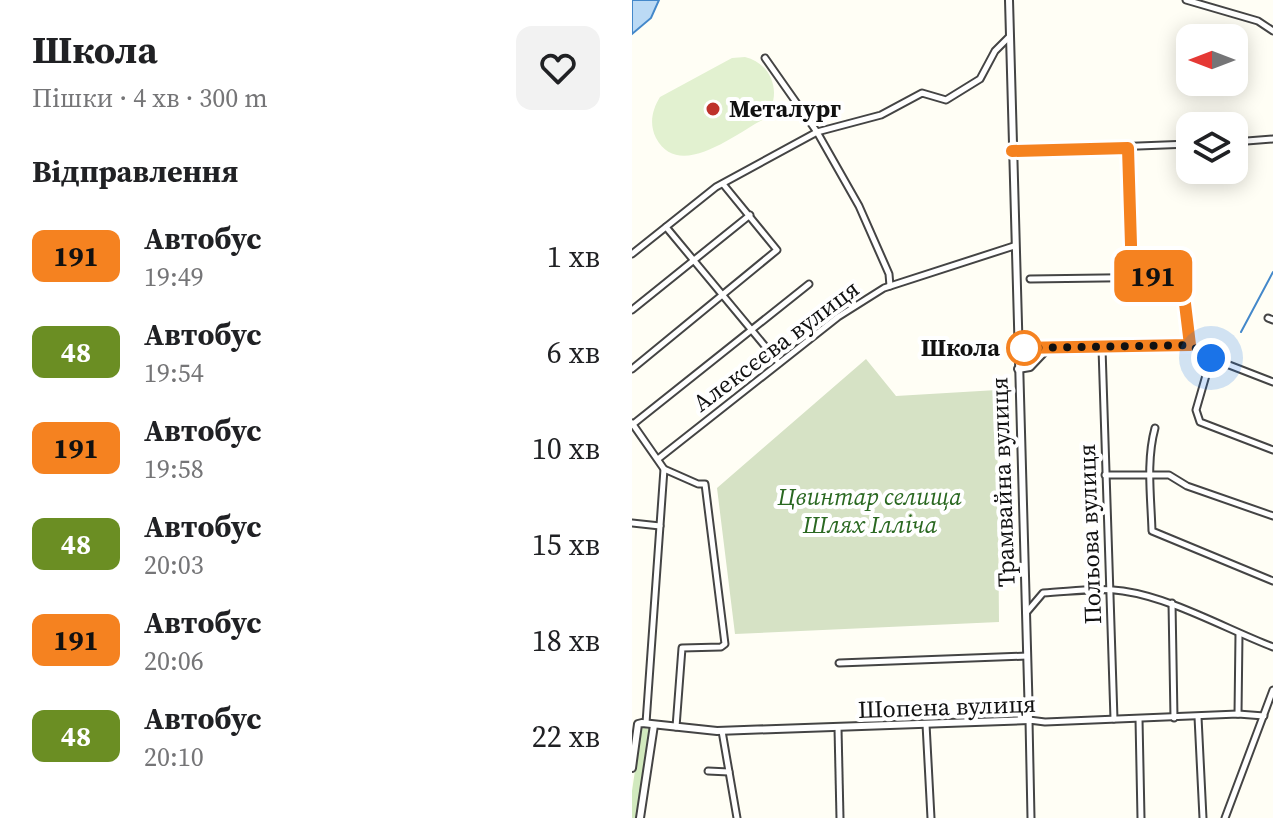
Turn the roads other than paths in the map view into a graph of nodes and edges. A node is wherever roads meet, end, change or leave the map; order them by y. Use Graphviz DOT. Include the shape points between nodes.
graph roads {
  1 [pos="1009,0"];
  2 [pos="1186,0"];
  3 [pos="1273,31"];
  4 [pos="1010,36"];
  5 [pos="765,58"];
  6 [pos="817,132"];
  7 [pos="1273,139"];
  8 [pos="1248,141"];
  9 [pos="1176,145"];
  10 [pos="1128,148"];
  11 [pos="1012,151"];
  12 [pos="723,184"];
  13 [pos="750,215"];
  14 [pos="666,227"];
  15 [pos="1014,246"];
  16 [pos="632,254"];
  17 [pos="695,261"];
  18 [pos="1132,277"];
  19 [pos="1030,279"];
  20 [pos="809,284"];
  21 [pos="890,286"];
  22 [pos="723,294"];
  23 [pos="632,310"];
  24 [pos="752,329"];
  25 [pos="1190,345"];
  26 [pos="1017,348"];
  27 [pos="1102,348"];
  28 [pos="1047,349"];
  29 [pos="1211,358"];
  30 [pos="779,363"];
  31 [pos="632,369"];
  32 [pos="1018,369"];
  33 [pos="1273,382"];
  34 [pos="632,424"];
  35 [pos="1155,428"];
  36 [pos="1273,450"];
  37 [pos="658,459"];
  38 [pos="663,467"];
  39 [pos="1105,475"];
  40 [pos="1150,475"];
  41 [pos="1273,516"];
  42 [pos="632,523"];
  43 [pos="660,526"];
  44 [pos="1273,581"];
  45 [pos="1109,590"];
  46 [pos="1172,603"];
  47 [pos="1025,615"];
  48 [pos="1239,634"];
  49 [pos="1273,647"];
  50 [pos="1027,656"];
  51 [pos="839,663"];
  52 [pos="1273,690"];
  53 [pos="1238,714"];
  54 [pos="1264,716"];
  55 [pos="1198,717"];
  56 [pos="1174,718"];
  57 [pos="1114,719"];
  58 [pos="1139,719"];
  59 [pos="1029,720"];
  60 [pos="642,724"];
  61 [pos="926,724"];
  62 [pos="676,727"];
  63 [pos="838,728"];
  64 [pos="722,731"];
  65 [pos="632,768"];
  66 [pos="708,771"];
  67 [pos="729,772"];
  68 [pos="640,818"];
  69 [pos="737,818"];
  70 [pos="840,818"];
  71 [pos="931,818"];
  72 [pos="1031,818"];
  73 [pos="1141,818"];
  74 [pos="1203,818"];
  75 [pos="1225,818"];
  1 -- 4 [label="street, Трамвайна вулиця"];
  2 -- 3 [label="street" via="1258,21"];
  4 -- 6 [label="street" via="980,79 946,100 922,93 881,115"];
  4 -- 11 [label="street, Трамвайна вулиця"];
  5 -- 6 [label="street"];
  6 -- 12 [label="street"];
  6 -- 21 [label="street" via="859,206"];
  7 -- 8 [label="street"];
  9 -- 10 [label="street"];
  10 -- 11 [label="street"];
  10 -- 18 [label="street"];
  11 -- 15 [label="street, Трамвайна вулиця"];
  12 -- 13 [label="street"];
  12 -- 14 [label="street"];
  13 -- 17 [label="street"];
  13 -- 22 [label="street" via="777,250"];
  14 -- 16 [label="street"];
  14 -- 17 [label="street"];
  15 -- 21 [label="street, Алексєєва вулиця"];
  15 -- 26 [label="street, Трамвайна вулиця"];
  17 -- 22 [label="street"];
  17 -- 23 [label="street"];
  18 -- 19 [label="street"];
  18 -- 25 [label="street" via="1175,277 1183,287"];
  20 -- 24 [label="street"];
  21 -- 30 [label="street, Алексєєва вулиця" via="838,317"];
  22 -- 24 [label="street"];
  22 -- 31 [label="street"];
  24 -- 30 [label="street"];
  24 -- 34 [label="street"];
  25 -- 27 [label="street"];
  25 -- 29 [label="street"];
  26 -- 28 [label="street"];
  26 -- 32 [label="street, Трамвайна вулиця"];
  27 -- 28 [label="street"];
  27 -- 39 [label="street, Польова вулиця"];
  28 -- 32 [label="street" via="1030,367"];
  29 -- 33 [label="street"];
  29 -- 36 [label="street" via="1196,410 1200,422"];
  30 -- 37 [label="street, Алексєєва вулиця"];
  32 -- 47 [label="street, Трамвайна вулиця"];
  34 -- 37 [label="street"];
  35 -- 40 [label="street"];
  37 -- 38 [label="street"];
  38 -- 43 [label="street"];
  38 -- 62 [label="street" via="705,484 725,644 682,648"];
  39 -- 40 [label="street"];
  39 -- 45 [label="street, Польова вулиця"];
  40 -- 41 [label="street" via="1169,475"];
  40 -- 44 [label="street" via="1152,531"];
  42 -- 43 [label="street"];
  43 -- 60 [label="street"];
  45 -- 46 [label="street"];
  45 -- 47 [label="street" via="1043,593"];
  45 -- 57 [label="street, Польова вулиця"];
  46 -- 48 [label="street"];
  46 -- 56 [label="street"];
  47 -- 50 [label="street, Трамвайна вулиця"];
  48 -- 49 [label="street"];
  48 -- 53 [label="street"];
  50 -- 51 [label="street"];
  50 -- 59 [label="street, Трамвайна вулиця"];
  52 -- 54 [label="street"];
  53 -- 54 [label="street, Шопена вулиця"];
  53 -- 55 [label="street, Шопена вулиця"];
  54 -- 75 [label="street"];
  55 -- 56 [label="street, Шопена вулиця"];
  55 -- 74 [label="street"];
  56 -- 58 [label="street, Шопена вулиця"];
  57 -- 58 [label="street, Шопена вулиця"];
  57 -- 59 [label="street, Шопена вулиця"];
  58 -- 73 [label="street"];
  59 -- 61 [label="street, Шопена вулиця"];
  59 -- 72 [label="street, Трамвайна вулиця"];
  60 -- 62 [label="street, Шопена вулиця"];
  60 -- 65 [label="street"];
  60 -- 68 [label="street"];
  61 -- 63 [label="street, Шопена вулиця"];
  61 -- 71 [label="street"];
  62 -- 64 [label="street, Шопена вулиця"];
  63 -- 64 [label="street, Шопена вулиця"];
  63 -- 70 [label="street"];
  64 -- 67 [label="street"];
  66 -- 67 [label="street"];
  67 -- 69 [label="street"];
}
